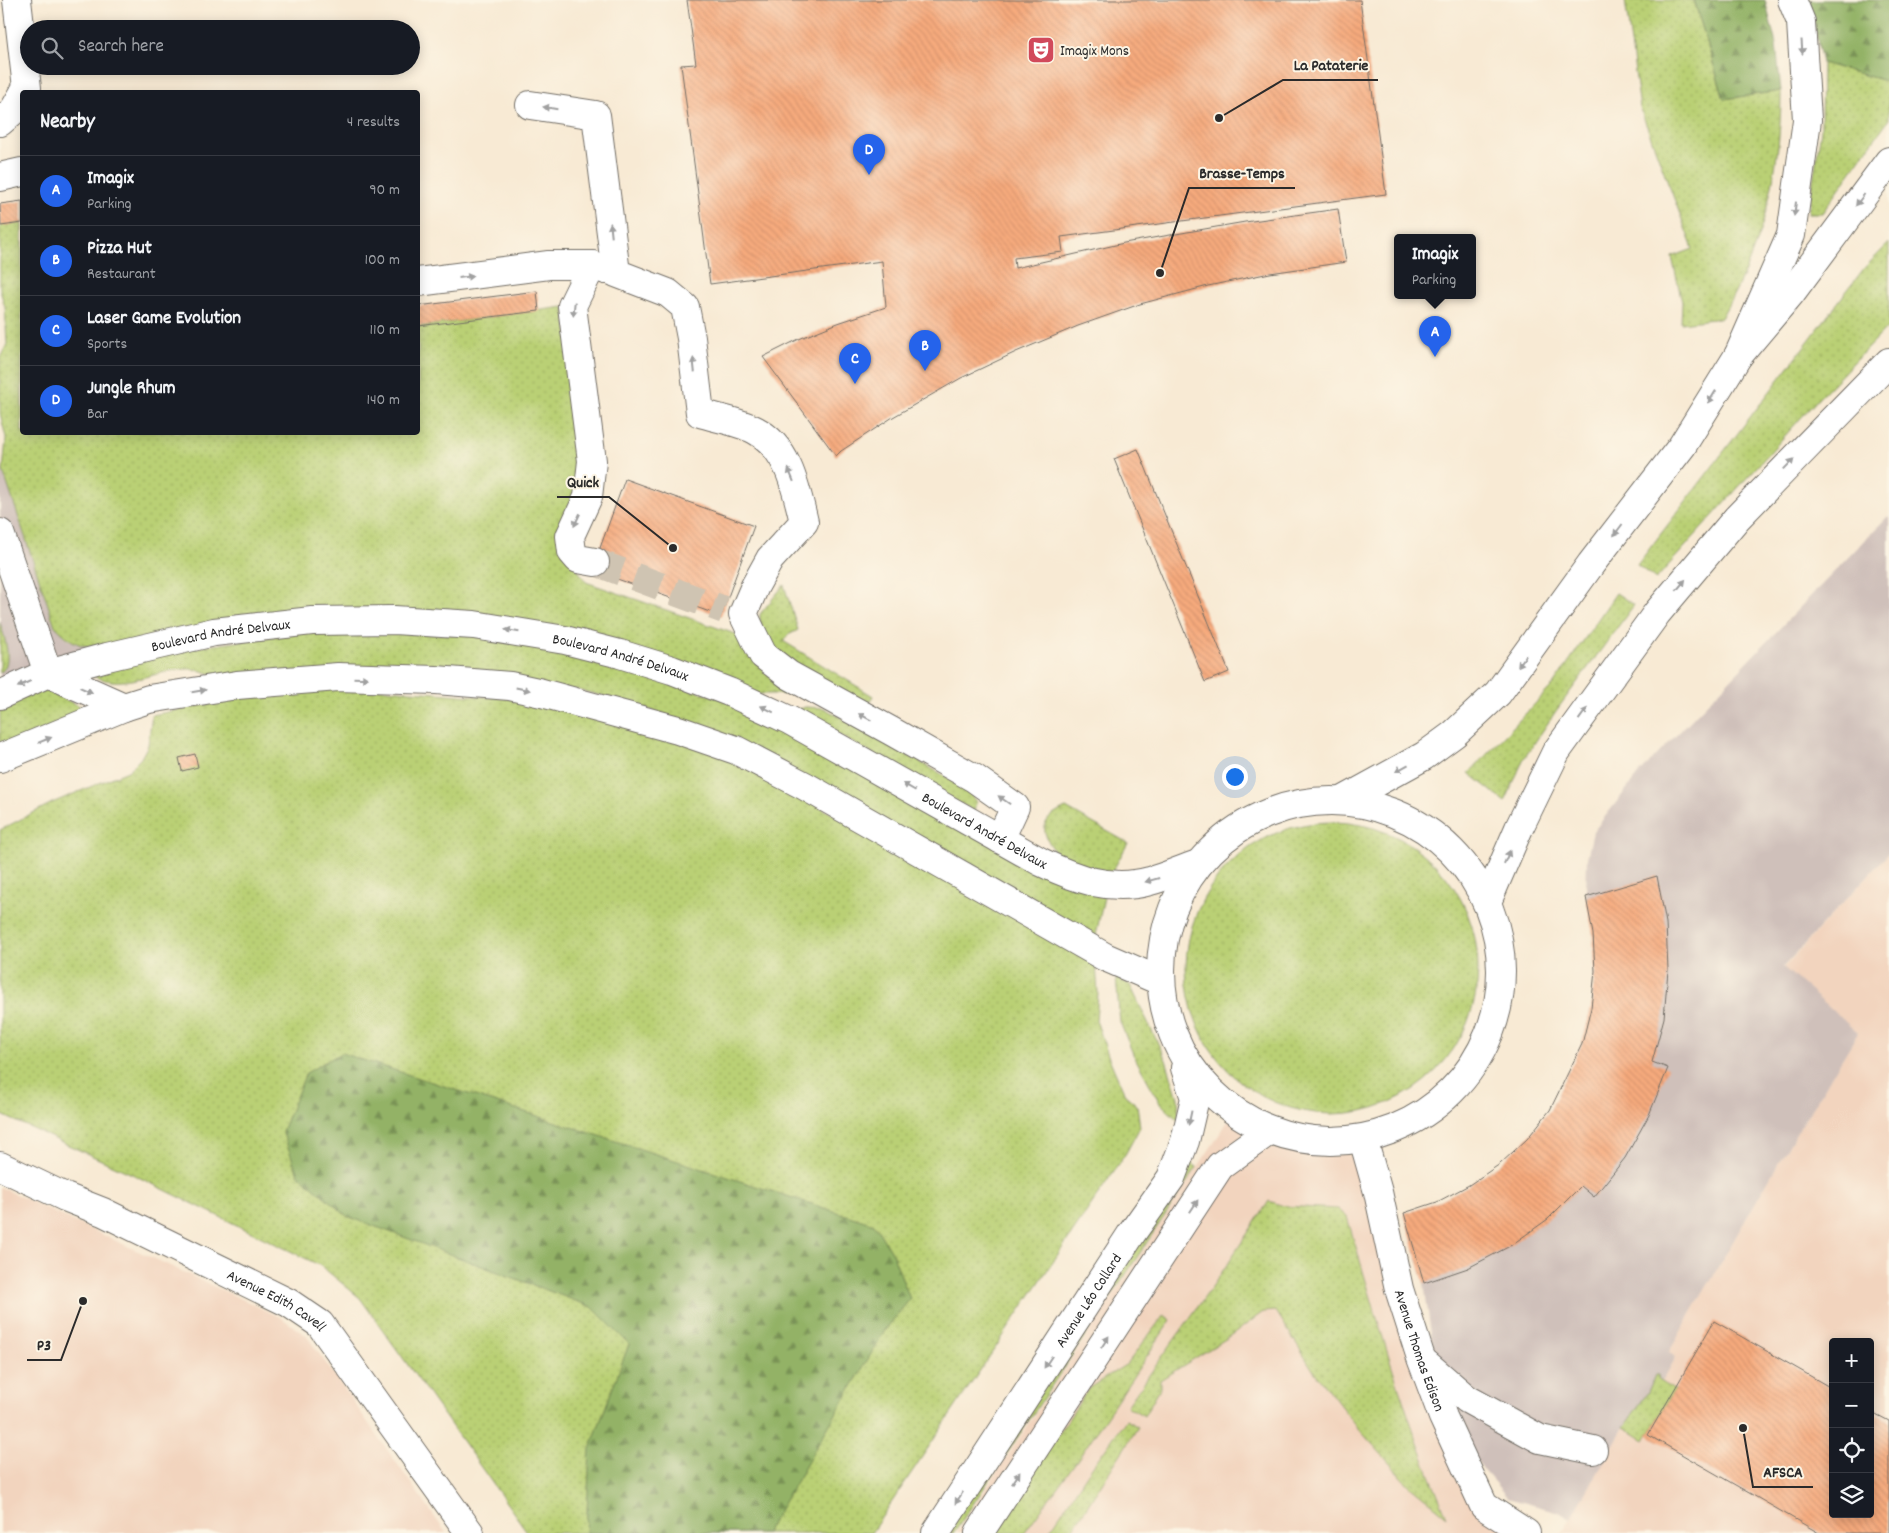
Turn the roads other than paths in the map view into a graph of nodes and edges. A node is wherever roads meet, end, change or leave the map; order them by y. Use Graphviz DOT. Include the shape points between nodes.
graph roads {
  1 [pos="17,0"];
  2 [pos="1792,0"];
  3 [pos="20,21"];
  4 [pos="26,75"];
  5 [pos="26,90"];
  6 [pos="20,99"];
  7 [pos="530,105"];
  8 [pos="0,122"];
  9 [pos="1889,161"];
  10 [pos="20,172"];
  11 [pos="0,177"];
  12 [pos="604,269"];
  13 [pos="420,282"];
  14 [pos="1738,356"];
  15 [pos="1889,362"];
  16 [pos="0,533"];
  17 [pos="595,562"];
  18 [pos="48,673"];
  19 [pos="0,695"];
  20 [pos="124,707"];
  21 [pos="0,758"];
  22 [pos="1342,800"];
  23 [pos="1000,839"];
  24 [pos="1198,864"];
  25 [pos="1487,902"];
  26 [pos="1160,981"];
  27 [pos="1181,1054"];
  28 [pos="1270,1131"];
  29 [pos="1363,1139"];
  30 [pos="0,1166"];
  31 [pos="1421,1358"];
  32 [pos="1593,1450"];
  33 [pos="470,1533"];
  34 [pos="936,1533"];
  35 [pos="980,1533"];
  36 [pos="1526,1533"];
  1 -- 3 [label="main road"];
  2 -- 14 [label="main road, one-way" via="1801,22 1807,120 1791,235"];
  4 -- 5 [label="main road"];
  6 -- 8 [label="main road" via="14,110"];
  12 -- 7 [label="main road, one-way" via="596,115"];
  9 -- 14 [label="main road, one-way" via="1791,293"];
  10 -- 11 [label="main road"];
  13 -- 12 [label="main road, one-way" via="549,266"];
  12 -- 17 [label="main road, one-way" via="572,306 592,461 588,497 570,536 572,552 578,559"];
  23 -- 12 [label="main road, one-way" via="1015,807 974,778 789,675 762,654 733,612 770,559 804,522 792,475 778,448 755,430 700,413 685,307 677,298"];
  14 -- 22 [label="main road, one-way" via="1682,446 1498,693 1454,734 1424,756"];
  25 -- 15 [label="main road, one-way" via="1556,752 1657,613 1737,518"];
  16 -- 18 [label="main road"];
  18 -- 19 [label="main road, Boulevard André Delvaux, one-way"];
  18 -- 20 [label="main road, one-way"];
  23 -- 18 [label="main road, Boulevard André Delvaux, one-way" via="758,704 672,670 564,640 474,625 394,620 312,621 214,632"];
  21 -- 20 [label="main road, one-way"];
  20 -- 26 [label="main road, one-way" via="149,699 237,685 338,677 436,680 510,686 542,693 678,730 736,750 1105,957"];
  22 -- 24 [label="main road" via="1301,803 1262,815 1227,835"];
  22 -- 25 [label="main road" via="1387,810 1429,831 1463,862"];
  24 -- 23 [label="main road, Boulevard André Delvaux, one-way" via="1149,881 1121,886 1095,884 1064,873"];
  24 -- 26 [label="main road" via="1175,899 1162,939"];
  25 -- 29 [label="main road" via="1499,939 1502,977 1496,1015 1483,1050 1461,1082 1433,1108 1400,1128"];
  26 -- 27 [label="main road" via="1166,1019"];
  27 -- 28 [label="main road" via="1204,1086 1234,1112"];
  27 -- 34 [label="main road, Avenue Léo Collard, one-way" via="1195,1098 1185,1141 1171,1178"];
  28 -- 29 [label="main road" via="1316,1141"];
  35 -- 28 [label="main road, one-way" via="1220,1166"];
  29 -- 31 [label="main road, Avenue Thomas Edison" via="1399,1289"];
  30 -- 33 [label="main road, Avenue Edith Cavell" via="103,1212 289,1303 320,1324"];
  31 -- 32 [label="main road" via="1467,1399 1540,1439"];
  31 -- 36 [label="main road, Avenue Thomas Edison" via="1443,1417 1484,1506"];
}
